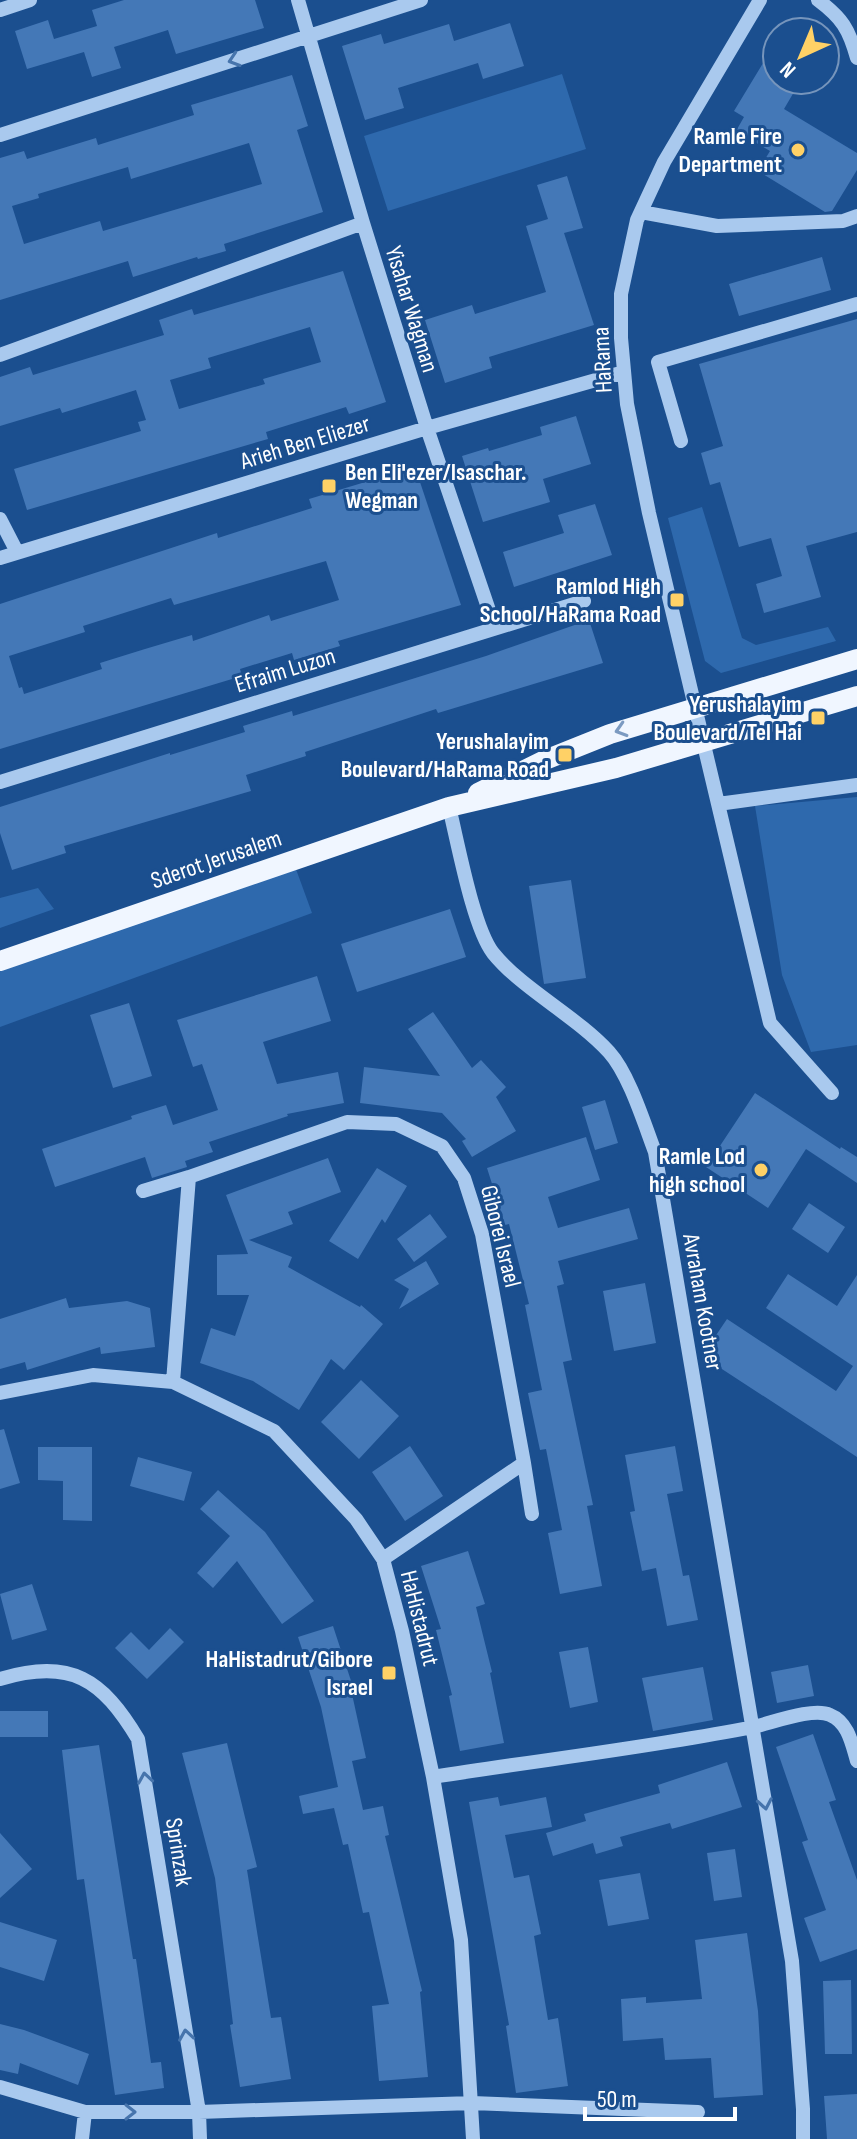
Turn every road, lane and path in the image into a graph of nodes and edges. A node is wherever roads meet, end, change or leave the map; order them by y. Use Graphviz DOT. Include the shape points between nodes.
graph roads {
  1 [pos="30,0"];
  2 [pos="298,0"];
  3 [pos="421,0"];
  4 [pos="760,0"];
  5 [pos="818,0"];
  6 [pos="0,10"];
  7 [pos="308,36"];
  8 [pos="857,58"];
  9 [pos="0,135"];
  10 [pos="641,212"];
  11 [pos="857,216"];
  12 [pos="363,223"];
  13 [pos="857,304"];
  14 [pos="0,355"];
  15 [pos="624,372"];
  16 [pos="427,428"];
  17 [pos="681,441"];
  18 [pos="0,519"];
  19 [pos="17,552"];
  20 [pos="0,558"];
  21 [pos="584,601"];
  22 [pos="495,628"];
  23 [pos="857,659"];
  24 [pos="857,696"];
  25 [pos="696,708"];
  26 [pos="704,742"];
  27 [pos="0,782"];
  28 [pos="857,785"];
  29 [pos="718,804"];
  30 [pos="449,807"];
  31 [pos="0,961"];
  32 [pos="832,1093"];
  33 [pos="189,1177"];
  34 [pos="143,1191"];
  35 [pos="173,1382"];
  36 [pos="0,1393"];
  37 [pos="524,1463"];
  38 [pos="532,1514"];
  39 [pos="383,1559"];
  40 [pos="0,1679"];
  41 [pos="751,1727"];
  42 [pos="857,1761"];
  43 [pos="433,1777"];
  44 [pos="0,2087"];
  45 [pos="472,2103"];
  46 [pos="85,2112"];
  47 [pos="199,2112"];
  48 [pos="698,2112"];
  49 [pos="82,2139"];
  50 [pos="200,2139"];
  51 [pos="473,2139"];
  52 [pos="803,2139"];
  1 -- 6 [label="street"];
  2 -- 7 [label="street, Yisahar Wagman"];
  3 -- 7 [label="street"];
  4 -- 10 [label="street, HaRama" via="664,162"];
  5 -- 8 [label="street" via="850,32"];
  7 -- 9 [label="street, one-way"];
  7 -- 12 [label="street, Yisahar Wagman"];
  10 -- 11 [label="street" via="717,226"];
  10 -- 15 [label="street, HaRama" via="621,294"];
  12 -- 14 [label="street"];
  12 -- 16 [label="street, Yisahar Wagman"];
  13 -- 17 [label="street" via="658,362"];
  15 -- 16 [label="street, Arieh Ben Eliezer"];
  15 -- 25 [label="street, HaRama" via="649,513"];
  16 -- 19 [label="street, Arieh Ben Eliezer"];
  16 -- 22 [label="street, Yisahar Wagman"];
  18 -- 19 [label="street"];
  19 -- 20 [label="street, Arieh Ben Eliezer"];
  21 -- 22 [label="street, Efraim Luzon"];
  22 -- 27 [label="street, Efraim Luzon"];
  23 -- 25 [label="main road, Sderot Jerusalem"];
  24 -- 26 [label="main road, Sderot Jerusalem"];
  25 -- 26 [label="street, HaRama"];
  25 -- 30 [label="main road, Sderot Jerusalem, one-way" via="575,747"];
  26 -- 29 [label="street, HaRama"];
  26 -- 30 [label="main road, Sderot Jerusalem"];
  28 -- 29 [label="street"];
  29 -- 32 [label="street, HaRama" via="770,1023"];
  30 -- 31 [label="main road, Sderot Jerusalem"];
  30 -- 41 [label="street, Avraham Kootner" via="478,920 492,952 611,1054 655,1152"];
  33 -- 34 [label="street, Giborei Israel"];
  33 -- 35 [label="street"];
  33 -- 37 [label="street, Giborei Israel" via="347,1122 396,1124 442,1146 464,1178 482,1234"];
  35 -- 36 [label="street, HaHistadrut" via="93,1375"];
  35 -- 39 [label="street, HaHistadrut" via="274,1431 356,1519"];
  37 -- 38 [label="street, Giborei Israel"];
  37 -- 39 [label="street"];
  39 -- 43 [label="street, HaHistadrut"];
  47 -- 40 [label="street, Sprinzak, one-way" via="138,1739 120,1708 94,1684 69,1672"];
  41 -- 42 [label="street" via="829,1714 847,1731"];
  41 -- 43 [label="street"];
  41 -- 52 [label="street, Avraham Kootner, one-way" via="792,1961"];
  43 -- 45 [label="street, HaHistadrut" via="461,1940"];
  44 -- 46 [label="street"];
  45 -- 47 [label="street"];
  45 -- 48 [label="street"];
  45 -- 51 [label="street, HaHistadrut"];
  46 -- 47 [label="street, one-way"];
  46 -- 49 [label="street"];
  47 -- 50 [label="street, Sprinzak"];
}
